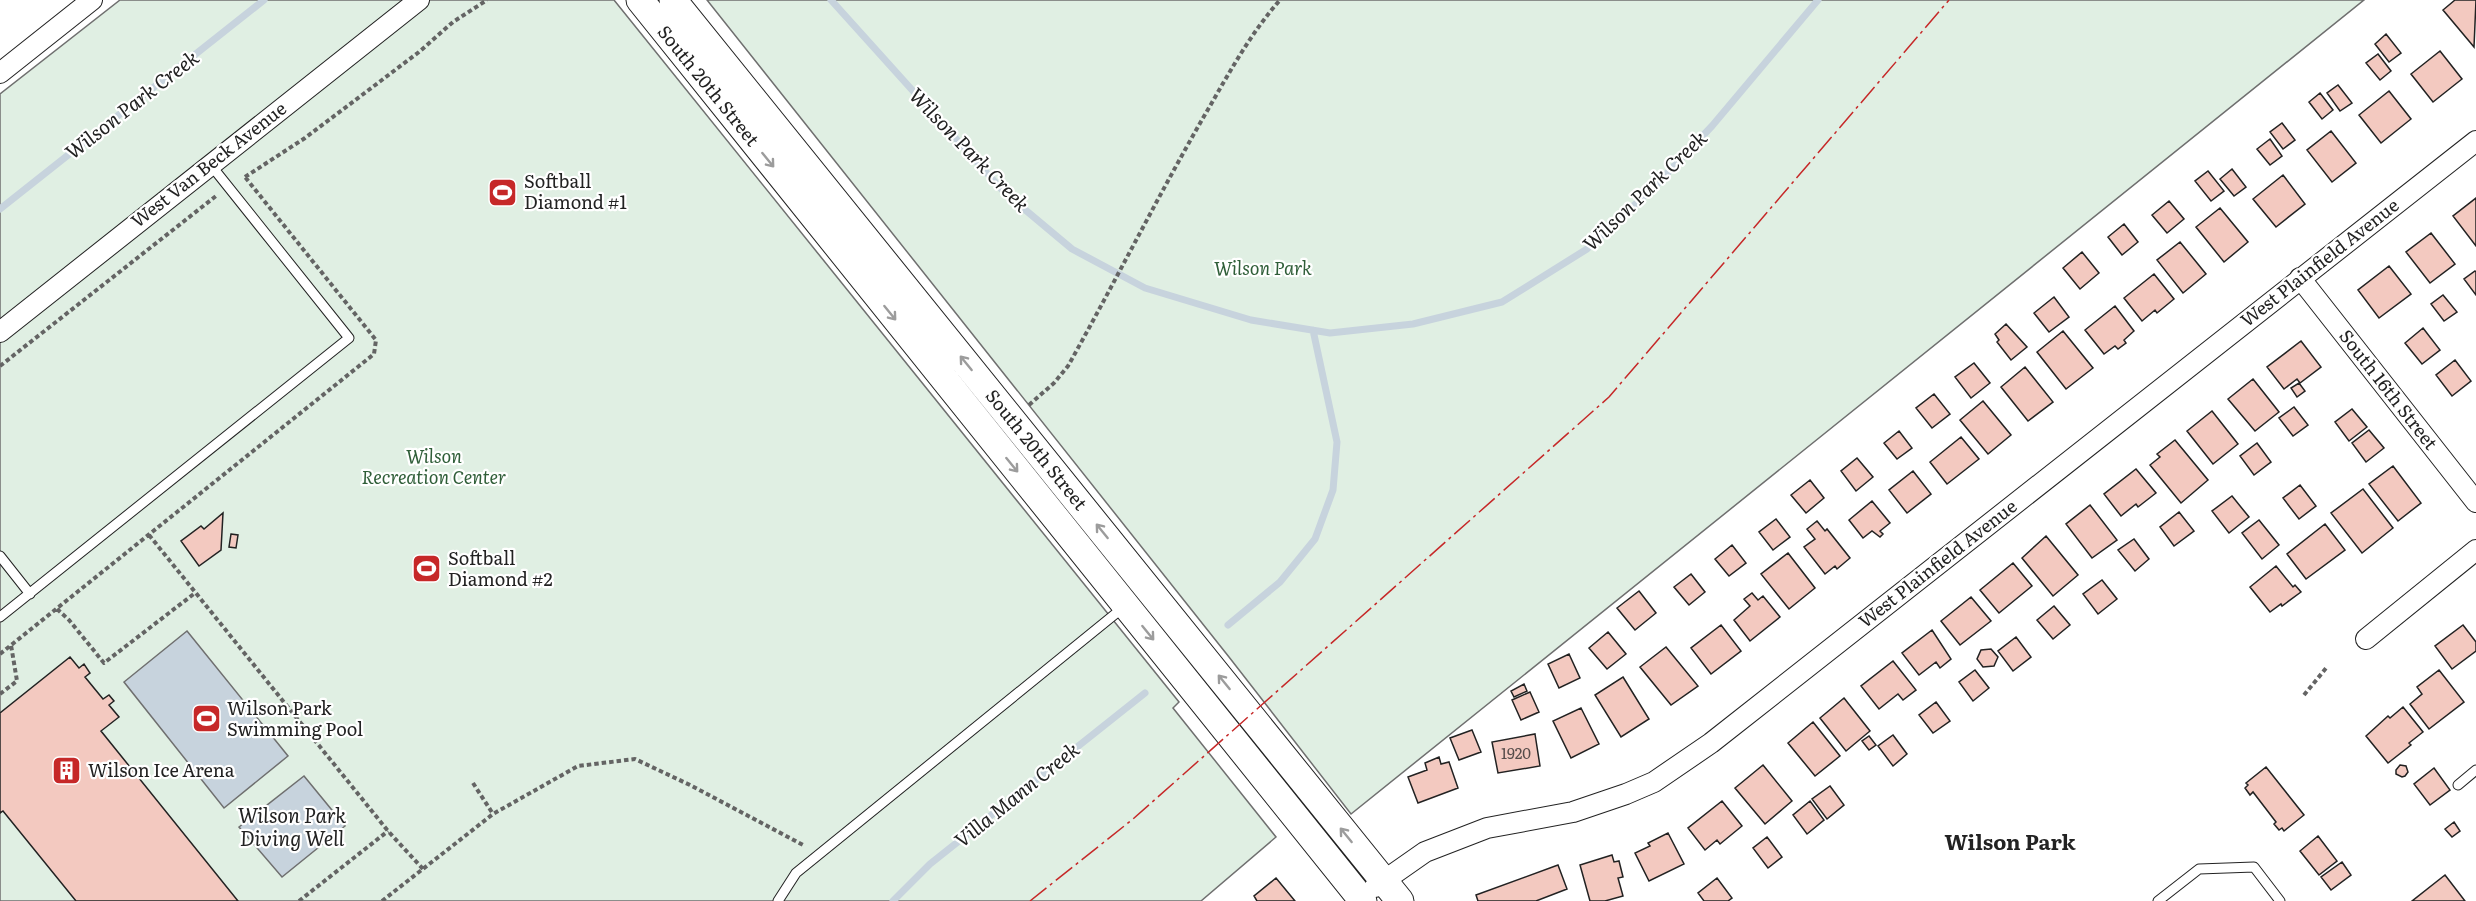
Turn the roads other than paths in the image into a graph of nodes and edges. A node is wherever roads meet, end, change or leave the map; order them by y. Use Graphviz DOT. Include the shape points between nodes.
graph roads {
  1 [pos="92,0"];
  2 [pos="419,0"];
  3 [pos="640,0"];
  4 [pos="673,0"];
  5 [pos="0,73"];
  6 [pos="2476,141"];
  7 [pos="210,164"];
  8 [pos="2300,279"];
  9 [pos="0,332"];
  10 [pos="997,424"];
  11 [pos="2476,502"];
  12 [pos="2476,550"];
  13 [pos="0,556"];
  14 [pos="30,594"];
  15 [pos="1137,596"];
  16 [pos="0,618"];
  17 [pos="2366,639"];
  18 [pos="2476,770"];
  19 [pos="2458,784"];
  20 [pos="1383,880"];
  21 [pos="1360,900"];
  22 [pos="778,901"];
  23 [pos="1400,901"];
  24 [pos="2158,901"];
  25 [pos="2280,901"];
  1 -- 5 [label="street"];
  2 -- 7 [label="street, West Van Beck Avenue"];
  3 -- 10 [label="street, South 20th Street, one-way"];
  10 -- 4 [label="street, South 20th Street, one-way"];
  6 -- 8 [label="street, West Plainfield Avenue"];
  7 -- 9 [label="street, West Van Beck Avenue"];
  7 -- 14 [label="lane" via="349,338"];
  8 -- 11 [label="street, South 16th Street"];
  8 -- 20 [label="street, West Plainfield Avenue" via="1711,743 1654,782 1573,812 1487,828 1425,852"];
  10 -- 15 [label="street, South 20th Street"];
  12 -- 17 [label="street"];
  13 -- 14 [label="lane"];
  14 -- 16 [label="lane"];
  20 -- 15 [label="street, South 20th Street, one-way"];
  15 -- 21 [label="street, South 20th Street, one-way"];
  15 -- 22 [label="lane" via="796,873"];
  18 -- 19 [label="lane"];
  20 -- 21 [label="street, West Plainfield Avenue"];
  20 -- 23 [label="street, South 20th Street"];
  24 -- 25 [label="lane" via="2199,869 2254,867"];
}
